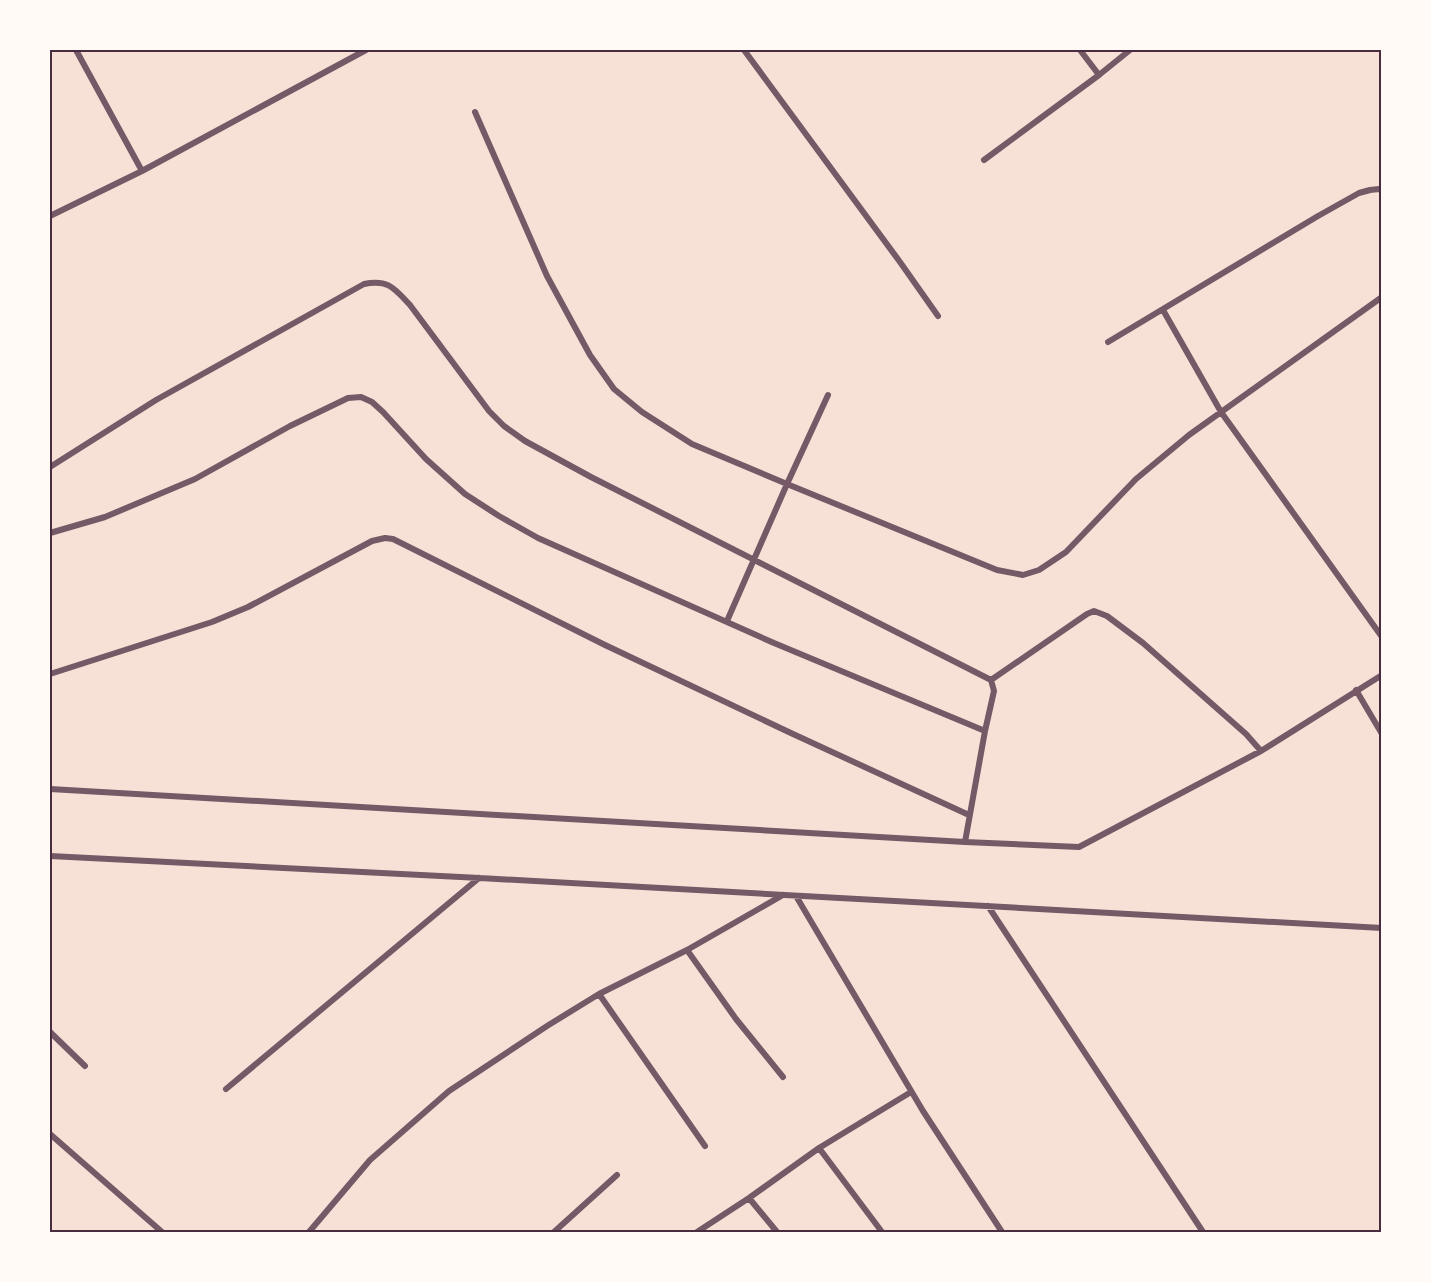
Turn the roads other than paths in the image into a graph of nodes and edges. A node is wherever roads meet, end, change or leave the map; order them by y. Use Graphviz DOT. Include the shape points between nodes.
graph roads {
  1 [pos="76,50"];
  2 [pos="366,50"];
  3 [pos="744,50"];
  4 [pos="1080,50"];
  5 [pos="1130,50"];
  6 [pos="1099,75"];
  7 [pos="475,112"];
  8 [pos="984,160"];
  9 [pos="142,171"];
  10 [pos="1382,191"];
  11 [pos="50,216"];
  12 [pos="1382,297"];
  13 [pos="1163,310"];
  14 [pos="938,316"];
  15 [pos="1108,342"];
  16 [pos="828,395"];
  17 [pos="1221,412"];
  18 [pos="50,467"];
  19 [pos="787,484"];
  20 [pos="50,533"];
  21 [pos="753,560"];
  22 [pos="727,621"];
  23 [pos="1382,637"];
  24 [pos="50,674"];
  25 [pos="1382,675"];
  26 [pos="991,680"];
  27 [pos="1356,690"];
  28 [pos="984,731"];
  29 [pos="1382,734"];
  30 [pos="1261,751"];
  31 [pos="50,789"];
  32 [pos="969,815"];
  33 [pos="965,842"];
  34 [pos="50,856"];
  35 [pos="480,878"];
  36 [pos="783,895"];
  37 [pos="796,896"];
  38 [pos="988,906"];
  39 [pos="1382,928"];
  40 [pos="687,950"];
  41 [pos="599,994"];
  42 [pos="50,1032"];
  43 [pos="85,1066"];
  44 [pos="783,1077"];
  45 [pos="226,1089"];
  46 [pos="911,1092"];
  47 [pos="50,1134"];
  48 [pos="705,1146"];
  49 [pos="819,1148"];
  50 [pos="617,1175"];
  51 [pos="749,1198"];
  52 [pos="162,1233"];
  53 [pos="309,1233"];
  54 [pos="554,1233"];
  55 [pos="697,1233"];
  56 [pos="777,1233"];
  57 [pos="882,1233"];
  58 [pos="1002,1233"];
  59 [pos="1203,1233"];
  1 -- 9 [label="street"];
  2 -- 9 [label="street"];
  3 -- 14 [label="street"];
  4 -- 6 [label="street"];
  5 -- 6 [label="street"];
  6 -- 8 [label="street"];
  7 -- 19 [label="street" via="547,276 590,356 614,389 692,444"];
  9 -- 11 [label="street"];
  10 -- 13 [label="street" via="1370,189 1359,193"];
  12 -- 17 [label="street"];
  13 -- 15 [label="street"];
  13 -- 17 [label="street"];
  16 -- 19 [label="street"];
  17 -- 19 [label="street" via="1136,479 1066,552 1039,570 1023,575 997,570"];
  17 -- 23 [label="street"];
  18 -- 21 [label="street" via="156,400 364,284 376,281 387,284 410,305 504,426 591,477"];
  19 -- 21 [label="street"];
  20 -- 22 [label="street" via="105,517 195,479 290,426 348,398 361,397 383,412 465,494 499,516 538,538"];
  21 -- 22 [label="street"];
  21 -- 26 [label="street"];
  22 -- 28 [label="street"];
  24 -- 32 [label="street" via="231,615 372,541 385,538"];
  25 -- 27 [label="street"];
  26 -- 28 [label="street" via="994,691"];
  26 -- 30 [label="street" via="1094,611 1143,643"];
  27 -- 29 [label="street"];
  27 -- 30 [label="street"];
  28 -- 32 [label="street"];
  30 -- 33 [label="street" via="1079,847"];
  31 -- 33 [label="street"];
  32 -- 33 [label="street"];
  34 -- 35 [label="street"];
  35 -- 36 [label="street"];
  35 -- 45 [label="street"];
  36 -- 37 [label="street"];
  36 -- 40 [label="street"];
  37 -- 38 [label="street"];
  37 -- 46 [label="street"];
  38 -- 39 [label="street"];
  38 -- 59 [label="street"];
  40 -- 41 [label="street"];
  40 -- 44 [label="street"];
  41 -- 48 [label="street"];
  41 -- 53 [label="street" via="449,1091 370,1160"];
  42 -- 43 [label="street"];
  46 -- 49 [label="street"];
  46 -- 58 [label="street"];
  47 -- 52 [label="street"];
  49 -- 51 [label="street"];
  49 -- 57 [label="street"];
  50 -- 54 [label="street"];
  51 -- 55 [label="street"];
  51 -- 56 [label="street"];
}
